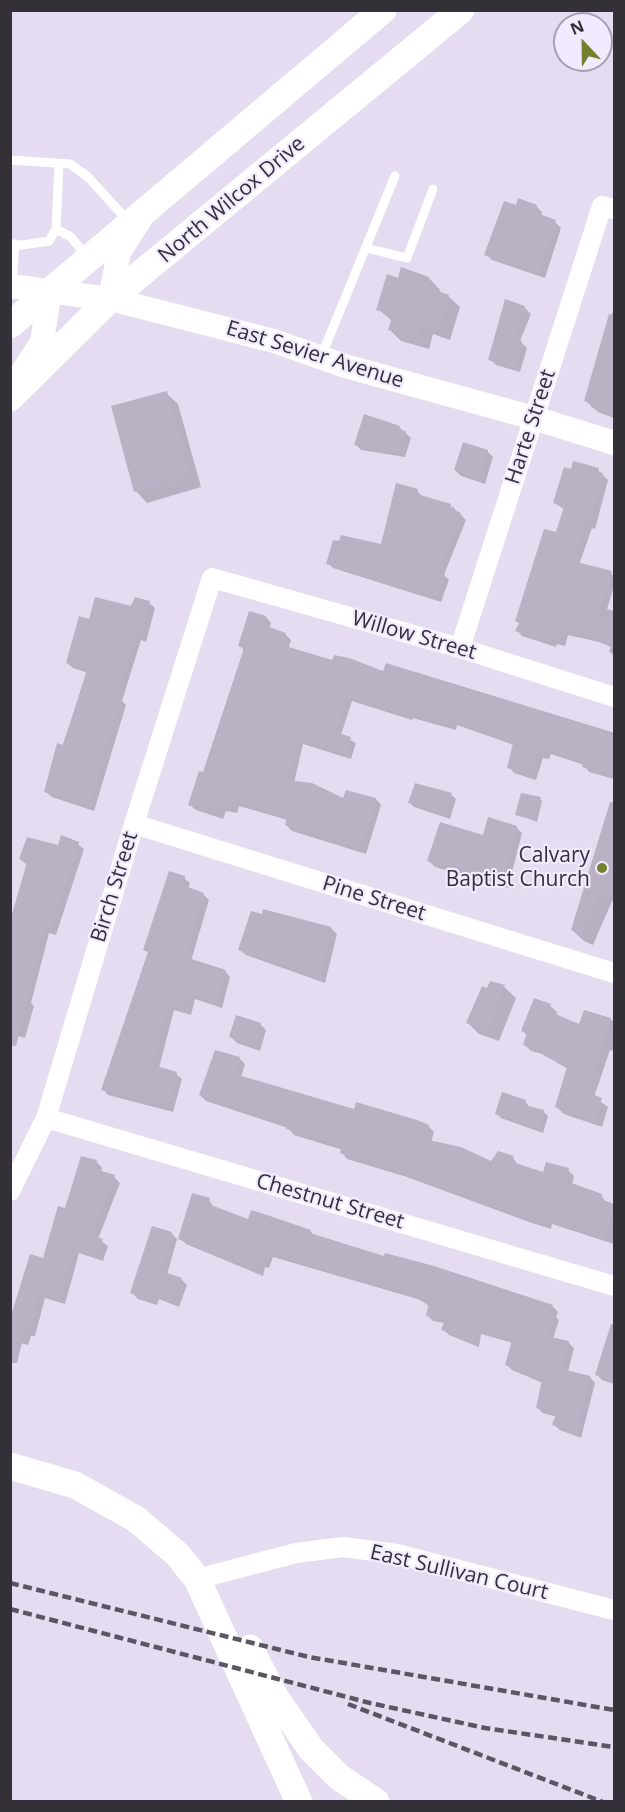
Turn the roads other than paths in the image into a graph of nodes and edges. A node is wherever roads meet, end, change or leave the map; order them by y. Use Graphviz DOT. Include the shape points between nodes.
graph roads {
  1 [pos="383,10"];
  2 [pos="461,10"];
  3 [pos="10,160"];
  4 [pos="59,164"];
  5 [pos="395,176"];
  6 [pos="433,189"];
  7 [pos="608,208"];
  8 [pos="139,214"];
  9 [pos="56,228"];
  10 [pos="13,244"];
  11 [pos="366,248"];
  12 [pos="88,258"];
  13 [pos="11,287"];
  14 [pos="50,290"];
  15 [pos="110,299"];
  16 [pos="10,325"];
  17 [pos="321,357"];
  18 [pos="10,391"];
  19 [pos="10,398"];
  20 [pos="534,418"];
  21 [pos="615,444"];
  22 [pos="212,579"];
  23 [pos="460,648"];
  24 [pos="615,697"];
  25 [pos="134,824"];
  26 [pos="615,973"];
  27 [pos="46,1118"];
  28 [pos="10,1191"];
  29 [pos="615,1286"];
  30 [pos="10,1466"];
  31 [pos="197,1579"];
  32 [pos="615,1610"];
  33 [pos="299,1802"];
  34 [pos="376,1802"];
  1 -- 8 [label="main road"];
  2 -- 15 [label="main road, North Wilcox Drive"];
  3 -- 4 [label="lane"];
  4 -- 8 [label="lane" via="70,164"];
  4 -- 9 [label="lane"];
  5 -- 11 [label="lane"];
  6 -- 11 [label="lane" via="407,258"];
  7 -- 20 [label="street, Harte Street"];
  8 -- 12 [label="main road"];
  8 -- 15 [label="street" via="119,252"];
  9 -- 10 [label="lane" via="49,241"];
  9 -- 12 [label="lane" via="70,237"];
  10 -- 13 [label="lane"];
  11 -- 17 [label="lane"];
  12 -- 14 [label="main road"];
  13 -- 14 [label="street, East Sevier Avenue"];
  14 -- 15 [label="street, East Sevier Avenue"];
  14 -- 16 [label="main road"];
  14 -- 18 [label="street" via="42,342"];
  15 -- 17 [label="street, East Sevier Avenue"];
  15 -- 19 [label="main road, North Wilcox Drive"];
  17 -- 20 [label="street, East Sevier Avenue"];
  20 -- 21 [label="street, East Sevier Avenue"];
  20 -- 23 [label="street, Harte Street"];
  22 -- 23 [label="street, Willow Street"];
  22 -- 25 [label="street, Birch Street"];
  23 -- 24 [label="street, Willow Street"];
  25 -- 26 [label="street, Pine Street"];
  25 -- 27 [label="street, Birch Street"];
  27 -- 28 [label="street, Birch Street"];
  27 -- 29 [label="street, Chestnut Street"];
  30 -- 31 [label="main road" via="75,1485 136,1519 178,1555"];
  31 -- 32 [label="street, East Sullivan Court" via="296,1553 343,1547 397,1554"];
  31 -- 33 [label="main road"];
  31 -- 34 [label="main road" via="233,1615 275,1697 311,1749 339,1778"];
}
